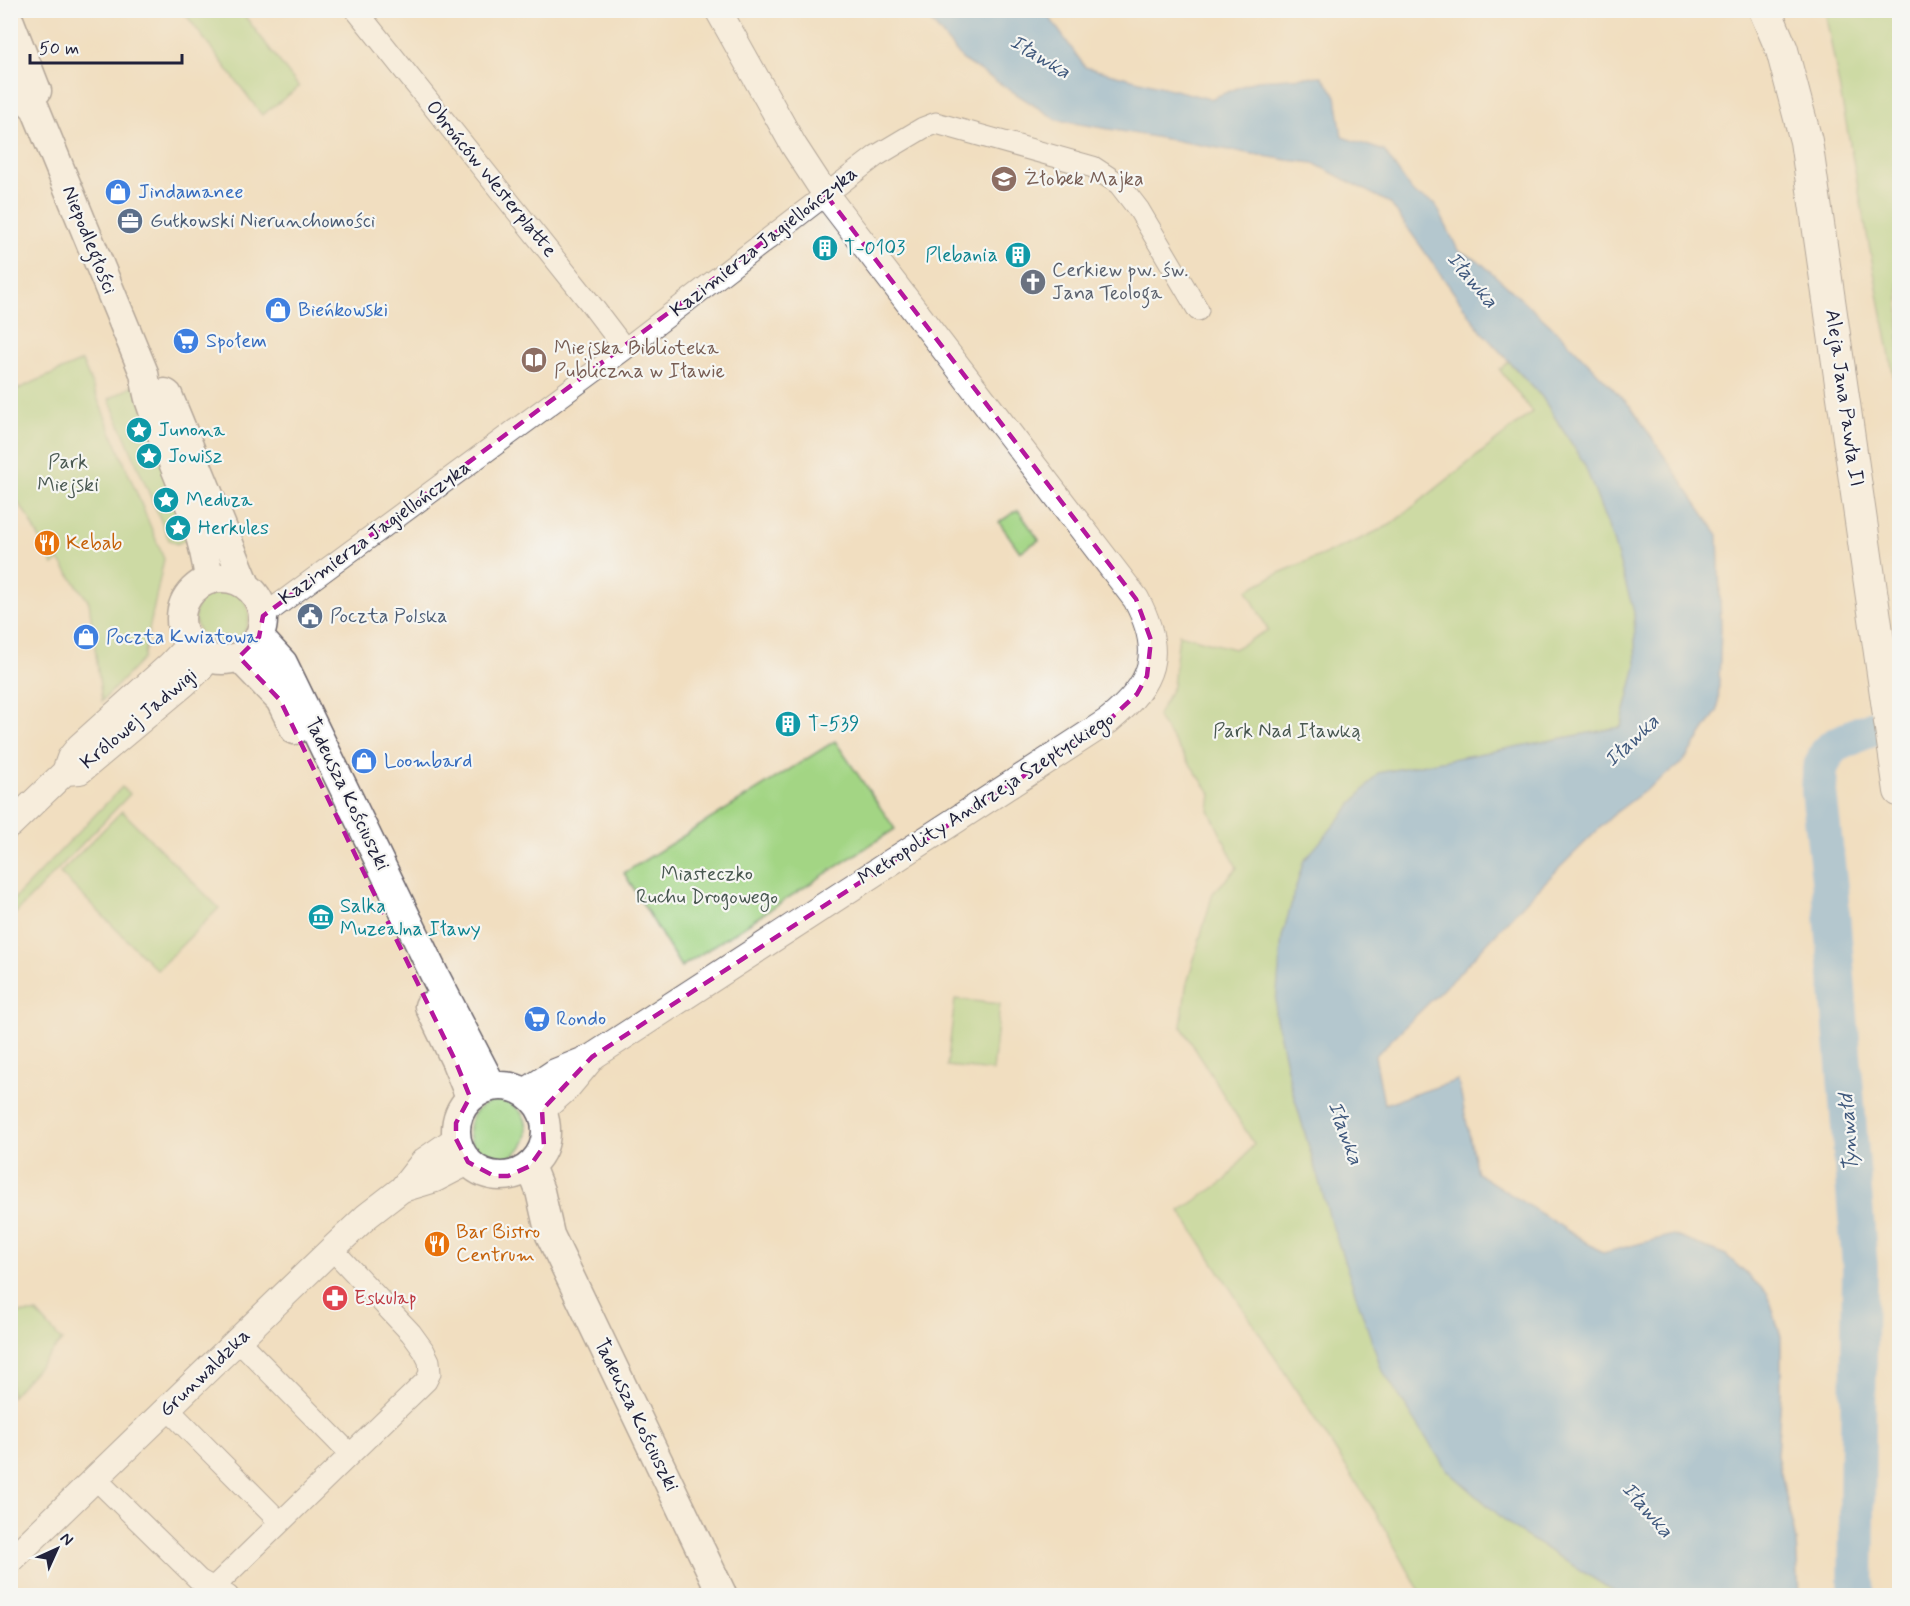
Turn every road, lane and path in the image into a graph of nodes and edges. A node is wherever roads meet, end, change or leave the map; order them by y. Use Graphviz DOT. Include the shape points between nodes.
graph roads {
  1 [pos="356,10"];
  2 [pos="718,10"];
  3 [pos="1765,10"];
  4 [pos="10,22"];
  5 [pos="10,70"];
  6 [pos="35,108"];
  7 [pos="826,195"];
  8 [pos="1198,310"];
  9 [pos="625,349"];
  10 [pos="144,373"];
  11 [pos="209,580"];
  12 [pos="246,585"];
  13 [pos="261,626"];
  14 [pos="199,651"];
  15 [pos="239,657"];
  16 [pos="1899,791"];
  17 [pos="10,825"];
  18 [pos="481,1092"];
  19 [pos="533,1101"];
  20 [pos="462,1150"];
  21 [pos="519,1171"];
  22 [pos="332,1249"];
  23 [pos="238,1340"];
  24 [pos="168,1408"];
  25 [pos="350,1454"];
  26 [pos="95,1478"];
  27 [pos="280,1522"];
  28 [pos="10,1562"];
  29 [pos="221,1591"];
  30 [pos="723,1596"];
  1 -- 9 [label="street, Obrońców Westerplatte"];
  2 -- 7 [label="street, Metropolity Andrzeja Szeptyckiego"];
  3 -- 16 [label="main road, Aleja Jana Pawła II" via="1782,50 1806,141"];
  4 -- 6 [label="main road, Niepodległości" via="37,89"];
  5 -- 6 [label="main road, Niepodległości" via="21,93"];
  6 -- 10 [label="main road, Niepodległości"];
  7 -- 8 [label="street, Kazimierza Jagiellończyka" via="876,156 936,123 1093,167 1119,184 1139,210"];
  7 -- 9 [label="street, Kazimierza Jagiellończyka"];
  7 -- 19 [label="street, Metropolity Andrzeja Szeptyckiego" via="1136,599 1147,619 1151,640 1147,676 1137,694 1108,722 592,1057 567,1088"];
  9 -- 13 [label="street, Kazimierza Jagiellończyka"];
  10 -- 11 [label="main road, Niepodległości" via="150,403 193,511"];
  10 -- 12 [label="main road, Niepodległości" via="168,395"];
  11 -- 12 [label="main road" via="228,578"];
  11 -- 14 [label="main road" via="193,590 183,607 182,626"];
  12 -- 13 [label="main road" via="258,598"];
  13 -- 15 [label="main road" via="247,652"];
  13 -- 18 [label="main road, Tadeusza Kościuszki" via="283,663 435,976"];
  14 -- 15 [label="main road" via="229,659"];
  14 -- 17 [label="street, Królowej Jadwigi" via="170,666 79,747 64,772"];
  15 -- 18 [label="main road, Tadeusza Kościuszki" via="280,700 455,1060"];
  18 -- 19 [label="main road" via="515,1087"];
  18 -- 20 [label="main road" via="460,1109 456,1124"];
  19 -- 21 [label="main road" via="545,1122 544,1146 538,1157"];
  20 -- 21 [label="main road" via="479,1171 494,1176"];
  20 -- 22 [label="street, Grunwaldzka" via="424,1161 402,1189"];
  21 -- 30 [label="main road, Tadeusza Kościuszki" via="522,1200 550,1235"];
  22 -- 23 [label="street, Grunwaldzka"];
  22 -- 25 [label="street" via="411,1333 429,1361 430,1372 426,1381"];
  23 -- 24 [label="street, Grunwaldzka"];
  23 -- 25 [label="street"];
  24 -- 26 [label="street, Grunwaldzka"];
  24 -- 27 [label="street"];
  25 -- 27 [label="street"];
  26 -- 28 [label="street, Grunwaldzka"];
  26 -- 29 [label="street" via="199,1580"];
  27 -- 29 [label="street"];
}
